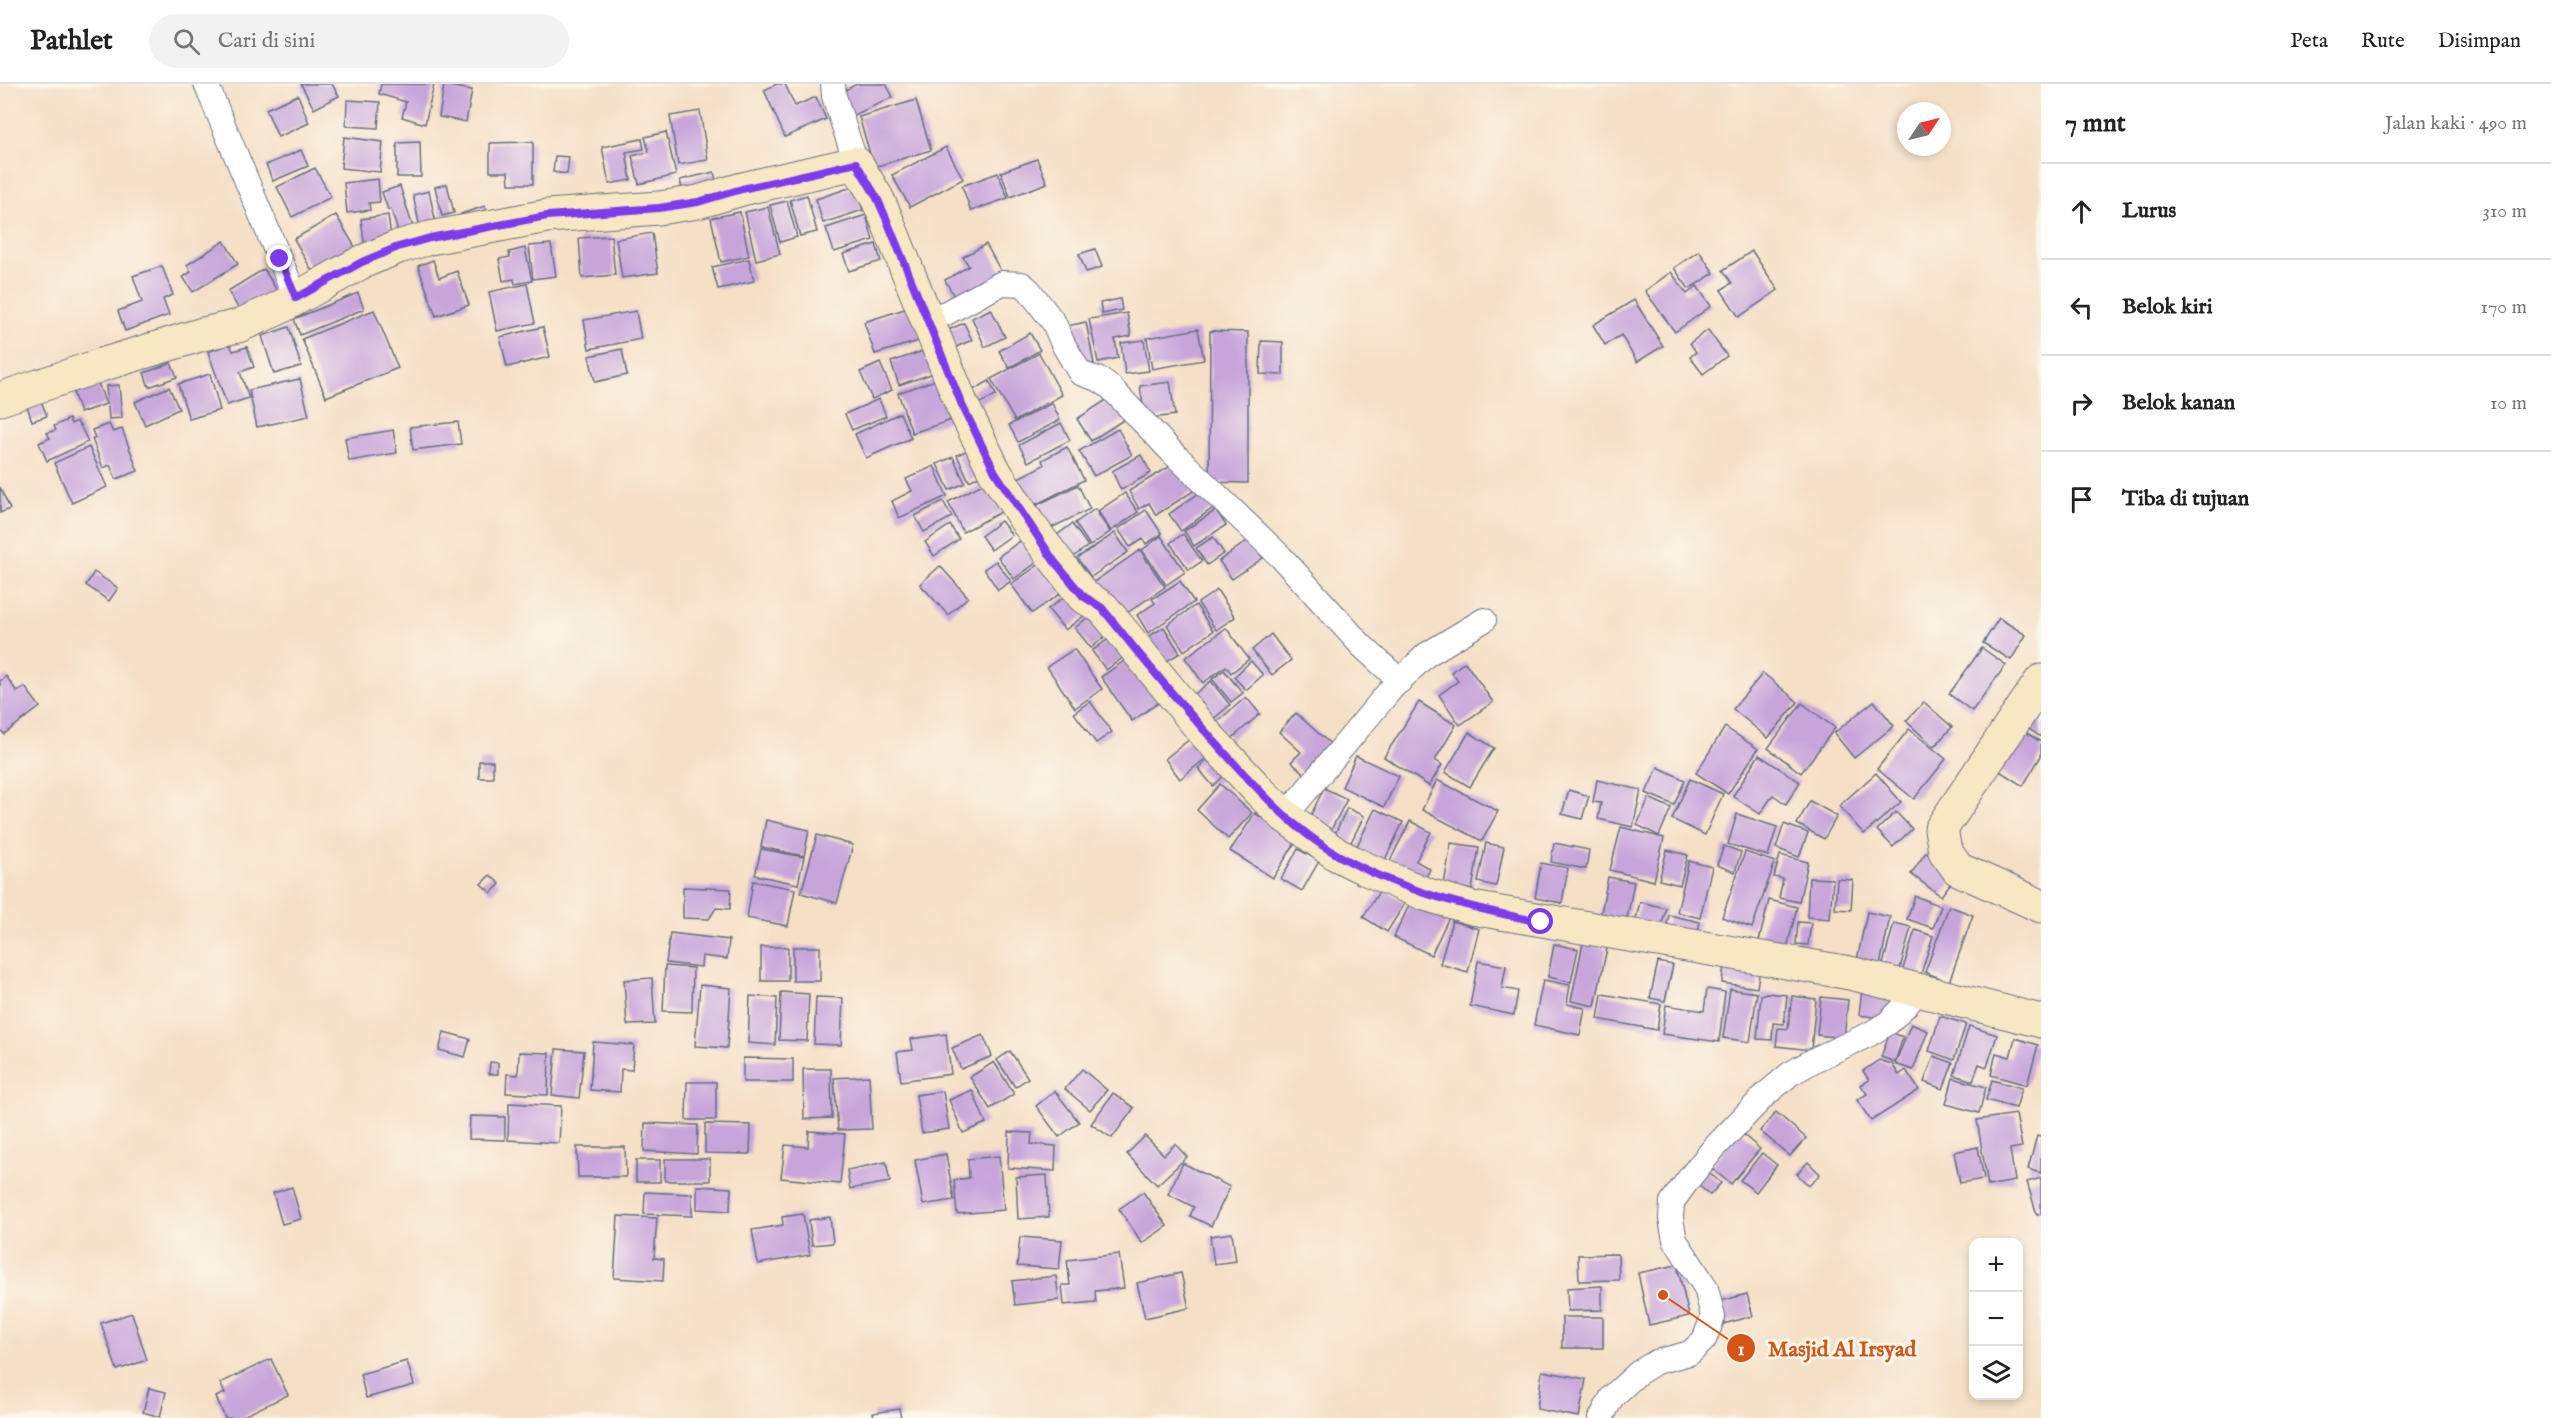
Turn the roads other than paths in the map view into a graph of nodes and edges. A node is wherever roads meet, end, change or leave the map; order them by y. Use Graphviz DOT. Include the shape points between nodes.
graph roads {
  1 [pos="206,84"];
  2 [pos="833,84"];
  3 [pos="856,163"];
  4 [pos="296,298"];
  5 [pos="927,318"];
  6 [pos="0,399"];
  7 [pos="1484,620"];
  8 [pos="1400,681"];
  9 [pos="2041,681"];
  10 [pos="1285,816"];
  11 [pos="2041,906"];
  12 [pos="1915,990"];
  13 [pos="2041,1021"];
  14 [pos="1601,1418"];
  1 -- 4 [label="street"];
  2 -- 3 [label="street"];
  3 -- 4 [label="street" via="698,202 547,216 430,238 362,262"];
  3 -- 5 [label="street" via="877,198"];
  4 -- 6 [label="street" via="238,326"];
  5 -- 8 [label="street" via="946,314 1002,283 1022,284 1054,323 1080,374 1111,388"];
  5 -- 10 [label="street" via="962,405 995,472 1040,542 1083,596 1102,608 1203,731"];
  7 -- 8 [label="street" via="1426,655"];
  8 -- 10 [label="street"];
  9 -- 11 [label="street" via="1941,829 1945,851 1958,868"];
  10 -- 12 [label="street" via="1355,864 1425,894 1472,908 1850,974"];
  12 -- 13 [label="street"];
  12 -- 14 [label="street" via="1888,1023 1790,1074 1765,1095 1691,1176 1672,1202 1671,1219 1675,1240 1706,1288 1713,1317 1704,1340 1690,1353 1656,1362 1638,1373 1612,1397"];
}
